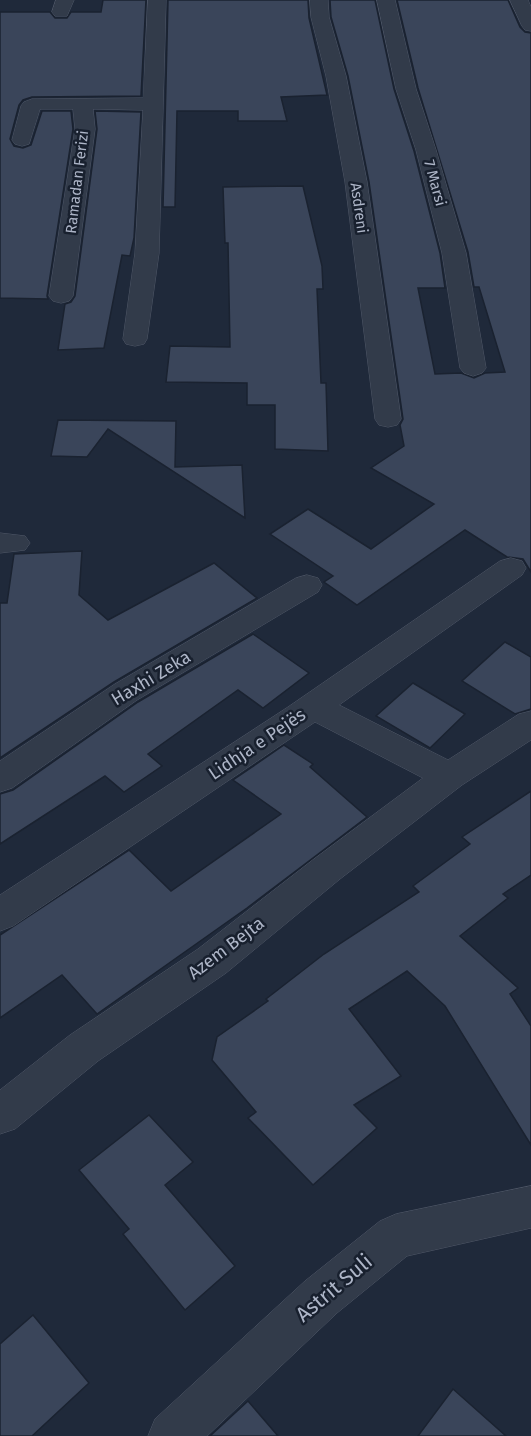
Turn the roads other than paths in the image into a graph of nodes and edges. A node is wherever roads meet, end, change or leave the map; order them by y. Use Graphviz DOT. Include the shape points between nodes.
graph roads {
  1 [pos="157,0"];
  2 [pos="319,0"];
  3 [pos="386,0"];
  4 [pos="519,0"];
  5 [pos="531,26"];
  6 [pos="82,103"];
  7 [pos="154,104"];
  8 [pos="22,140"];
  9 [pos="61,296"];
  10 [pos="135,339"];
  11 [pos="473,368"];
  12 [pos="388,419"];
  13 [pos="511,568"];
  14 [pos="307,585"];
  15 [pos="313,707"];
  16 [pos="531,723"];
  17 [pos="450,776"];
  18 [pos="0,779"];
  19 [pos="0,915"];
  20 [pos="0,1115"];
  21 [pos="531,1207"];
  22 [pos="172,1436"];
  1 -- 7 [label="street"];
  2 -- 12 [label="street, Asdreni" via="356,182"];
  3 -- 11 [label="street, 7 Marsi" via="406,89 454,253"];
  4 -- 5 [label="street"];
  6 -- 7 [label="street, Ramadan Ferizi"];
  6 -- 8 [label="street" via="31,106"];
  6 -- 9 [label="street, Ramadan Ferizi" via="85,129"];
  7 -- 10 [label="street" via="147,253"];
  13 -- 15 [label="street, Lidhja e Pejës"];
  14 -- 18 [label="street, Haxhi Zeka" via="126,692"];
  15 -- 17 [label="street"];
  15 -- 19 [label="street, Lidhja e Pejës"];
  16 -- 17 [label="street, Azem Bejta"];
  17 -- 20 [label="street, Azem Bejta" via="212,961 84,1048"];
  21 -- 22 [label="street, Astrit Suli" via="396,1236 321,1297"];
}
